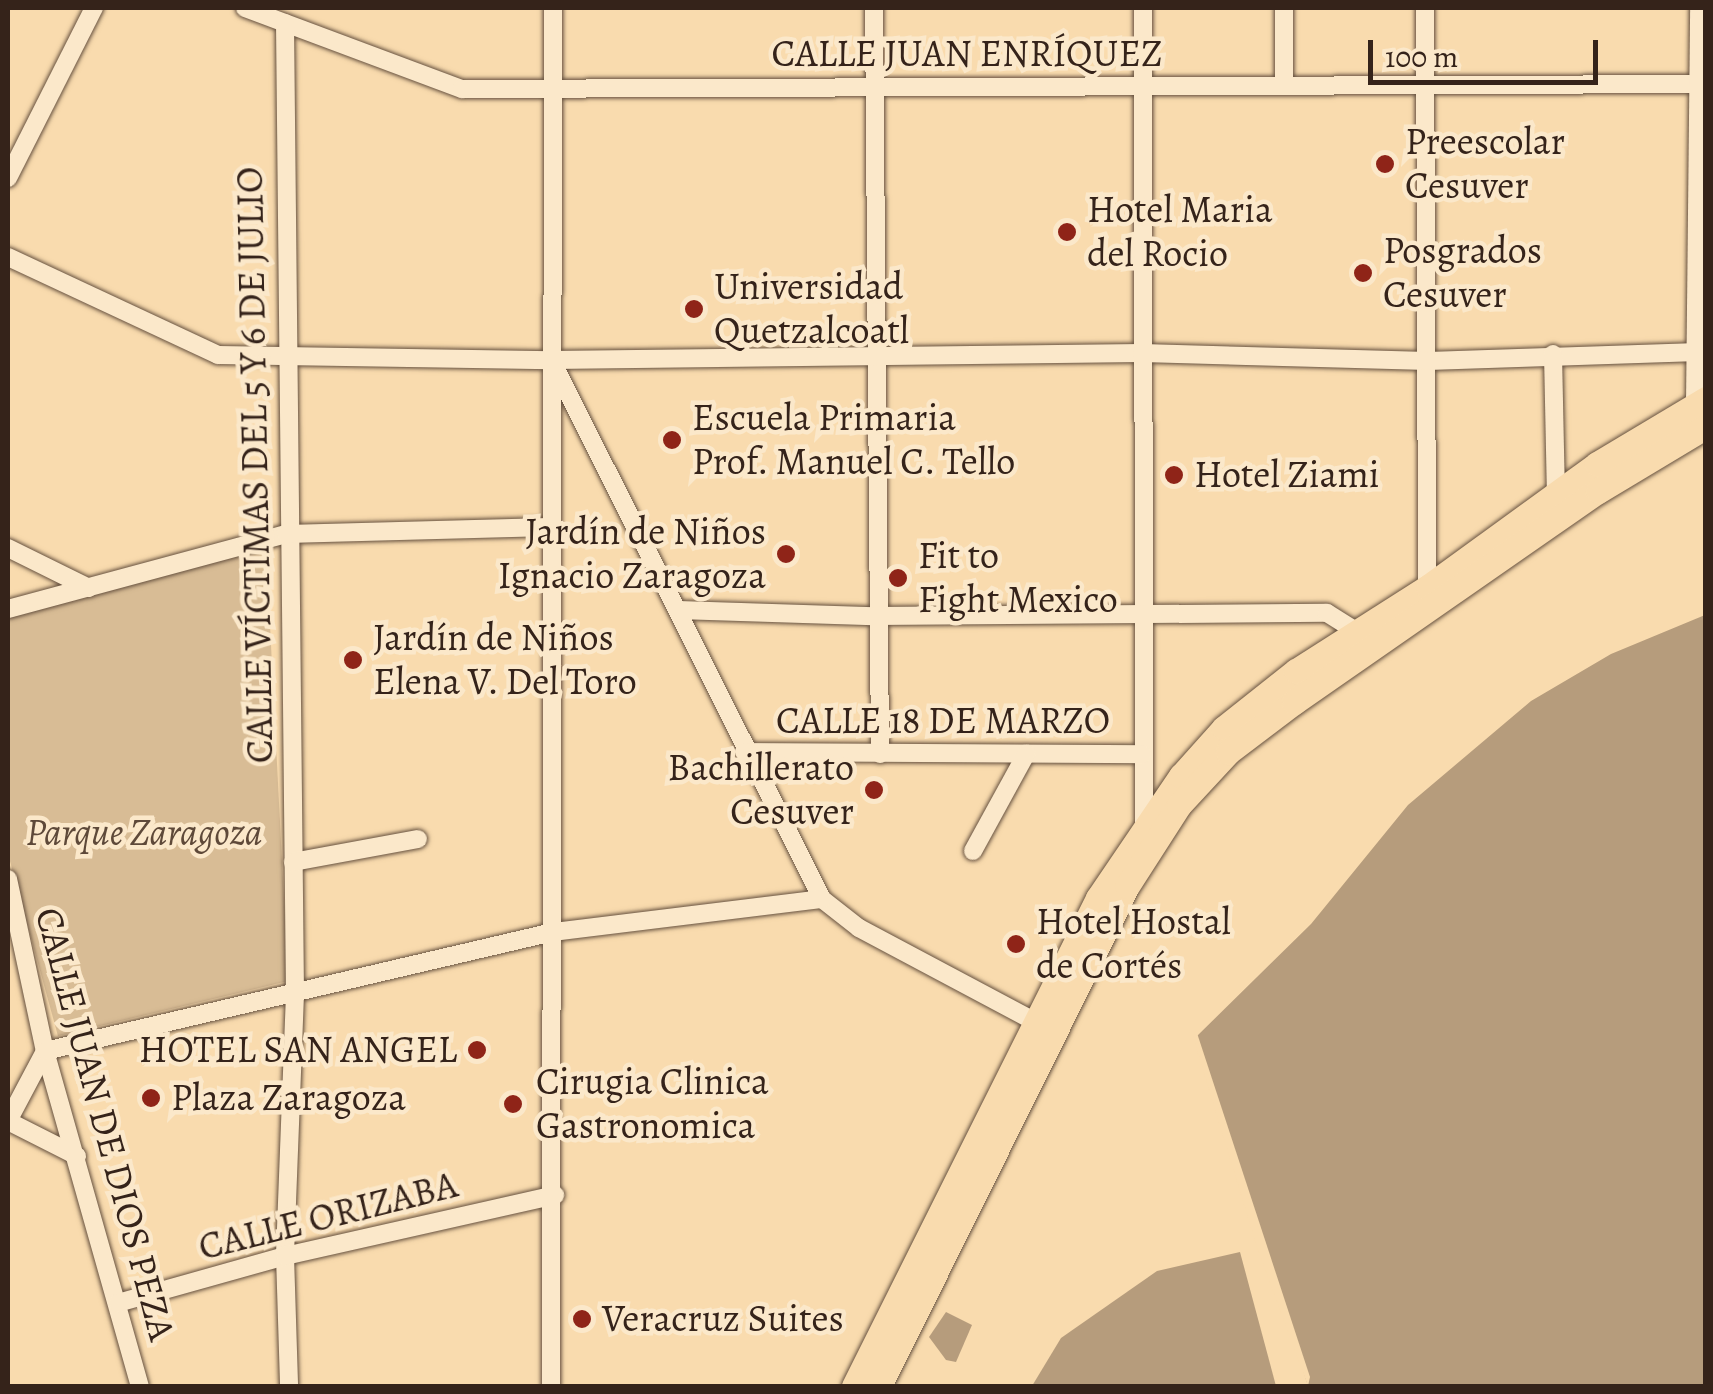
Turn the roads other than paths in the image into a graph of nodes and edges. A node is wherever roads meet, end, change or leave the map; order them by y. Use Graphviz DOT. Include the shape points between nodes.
graph roads {
  1 [pos="94,8"];
  2 [pos="244,8"];
  3 [pos="554,8"];
  4 [pos="874,8"];
  5 [pos="1143,8"];
  6 [pos="1284,8"];
  7 [pos="1426,8"];
  8 [pos="1699,8"];
  9 [pos="285,22"];
  10 [pos="1426,84"];
  11 [pos="1702,84"];
  12 [pos="1284,85"];
  13 [pos="874,86"];
  14 [pos="1143,86"];
  15 [pos="553,92"];
  16 [pos="8,178"];
  17 [pos="8,257"];
  18 [pos="1699,352"];
  19 [pos="1142,353"];
  20 [pos="876,354"];
  21 [pos="1553,354"];
  22 [pos="284,355"];
  23 [pos="552,360"];
  24 [pos="1428,362"];
  25 [pos="1702,410"];
  26 [pos="1556,495"];
  27 [pos="1556,521"];
  28 [pos="550,526"];
  29 [pos="286,534"];
  30 [pos="8,548"];
  31 [pos="89,588"];
  32 [pos="1427,598"];
  33 [pos="8,609"];
  34 [pos="678,610"];
  35 [pos="874,616"];
  36 [pos="1142,616"];
  37 [pos="1357,632"];
  38 [pos="744,752"];
  39 [pos="880,754"];
  40 [pos="1026,754"];
  41 [pos="1142,754"];
  42 [pos="1144,822"];
  43 [pos="418,838"];
  44 [pos="973,851"];
  45 [pos="293,862"];
  46 [pos="8,878"];
  47 [pos="822,899"];
  48 [pos="553,932"];
  49 [pos="296,994"];
  50 [pos="1034,1021"];
  51 [pos="45,1051"];
  52 [pos="8,1120"];
  53 [pos="77,1156"];
  54 [pos="555,1195"];
  55 [pos="285,1256"];
  56 [pos="118,1303"];
  57 [pos="140,1386"];
  58 [pos="289,1386"];
  59 [pos="551,1386"];
  60 [pos="854,1386"];
  61 [pos="878,1386"];
  1 -- 16 [label="street"];
  2 -- 9 [label="street, CALLE JUAN ENRÍQUEZ"];
  3 -- 15 [label="street"];
  4 -- 13 [label="street"];
  5 -- 14 [label="street"];
  6 -- 12 [label="street"];
  7 -- 10 [label="street"];
  8 -- 11 [label="street"];
  9 -- 15 [label="street, CALLE JUAN ENRÍQUEZ" via="462,89"];
  9 -- 22 [label="street, CALLE VÍCTIMAS DEL 5 Y 6 DE JULIO"];
  10 -- 11 [label="street, CALLE JUAN ENRÍQUEZ"];
  10 -- 12 [label="street, CALLE JUAN ENRÍQUEZ"];
  10 -- 24 [label="street"];
  11 -- 18 [label="street"];
  12 -- 14 [label="street, CALLE JUAN ENRÍQUEZ"];
  13 -- 14 [label="street, CALLE JUAN ENRÍQUEZ"];
  13 -- 15 [label="street, CALLE JUAN ENRÍQUEZ"];
  13 -- 20 [label="street"];
  14 -- 19 [label="street"];
  15 -- 23 [label="street"];
  17 -- 22 [label="street" via="218,355"];
  18 -- 21 [label="street"];
  18 -- 25 [label="street"];
  19 -- 20 [label="street"];
  19 -- 24 [label="street"];
  19 -- 36 [label="street"];
  20 -- 23 [label="street"];
  20 -- 35 [label="street"];
  21 -- 24 [label="street"];
  21 -- 26 [label="street"];
  22 -- 23 [label="street"];
  22 -- 29 [label="street, CALLE VÍCTIMAS DEL 5 Y 6 DE JULIO"];
  23 -- 28 [label="street"];
  23 -- 34 [label="street"];
  24 -- 32 [label="street"];
  25 -- 26 [label="main road"];
  25 -- 27 [label="main road"];
  26 -- 27 [label="street"];
  26 -- 32 [label="main road"];
  27 -- 32 [label="main road"];
  28 -- 29 [label="street"];
  28 -- 48 [label="street"];
  29 -- 31 [label="street"];
  29 -- 45 [label="street, CALLE VÍCTIMAS DEL 5 Y 6 DE JULIO"];
  30 -- 31 [label="street"];
  31 -- 33 [label="street"];
  32 -- 37 [label="main road"];
  32 -- 61 [label="main road" via="1228,752 1180,806 1128,886"];
  34 -- 35 [label="street"];
  34 -- 38 [label="street"];
  35 -- 36 [label="street"];
  35 -- 39 [label="street"];
  36 -- 37 [label="street" via="1327,613"];
  36 -- 41 [label="street"];
  37 -- 42 [label="main road" via="1224,728"];
  38 -- 39 [label="street, CALLE 18 DE MARZO"];
  38 -- 47 [label="street"];
  39 -- 40 [label="street, CALLE 18 DE MARZO"];
  40 -- 41 [label="street, CALLE 18 DE MARZO"];
  40 -- 44 [label="street"];
  41 -- 42 [label="street"];
  42 -- 50 [label="main road"];
  43 -- 45 [label="street"];
  45 -- 49 [label="street, CALLE VÍCTIMAS DEL 5 Y 6 DE JULIO"];
  46 -- 51 [label="street, CALLE JUAN DE DIOS PEZA"];
  47 -- 48 [label="street"];
  47 -- 50 [label="street" via="859,928"];
  48 -- 49 [label="street"];
  48 -- 54 [label="street"];
  49 -- 51 [label="street"];
  49 -- 55 [label="street, CALLE VÍCTIMAS DEL 5 Y 6 DE JULIO"];
  50 -- 60 [label="main road"];
  51 -- 52 [label="street"];
  51 -- 53 [label="street, CALLE JUAN DE DIOS PEZA"];
  52 -- 53 [label="street"];
  53 -- 56 [label="street, CALLE JUAN DE DIOS PEZA"];
  54 -- 55 [label="street, CALLE ORIZABA"];
  54 -- 59 [label="street"];
  55 -- 56 [label="street, CALLE ORIZABA"];
  55 -- 58 [label="street, CALLE VÍCTIMAS DEL 5 Y 6 DE JULIO"];
  56 -- 57 [label="street, CALLE JUAN DE DIOS PEZA"];
}
